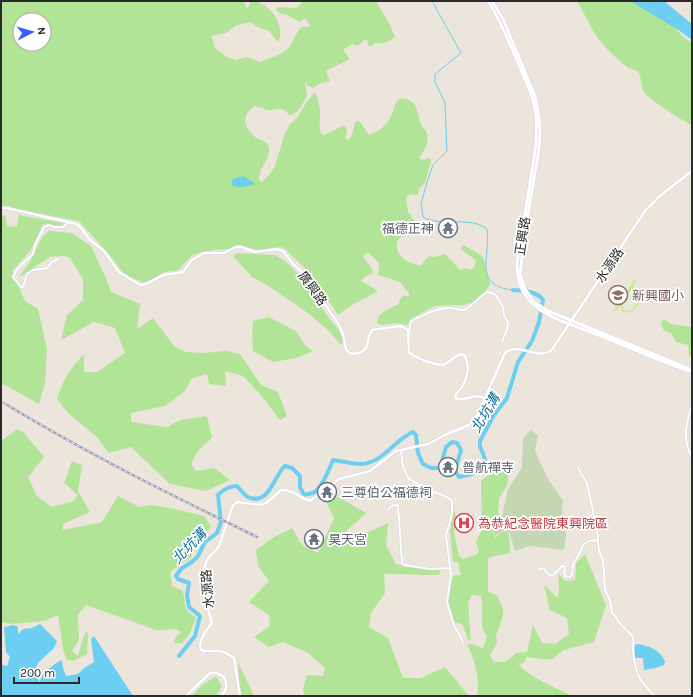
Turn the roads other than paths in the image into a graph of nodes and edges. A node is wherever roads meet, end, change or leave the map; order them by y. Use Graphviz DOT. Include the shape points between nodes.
graph roads {
  1 [pos="488,1"];
  2 [pos="492,1"];
  3 [pos="692,171"];
  4 [pos="1,208"];
  5 [pos="69,222"];
  6 [pos="58,259"];
  7 [pos="539,308"];
  8 [pos="570,322"];
  9 [pos="409,333"];
  10 [pos="502,342"];
  11 [pos="692,371"];
  12 [pos="485,398"];
  13 [pos="692,405"];
  14 [pos="401,449"];
  15 [pos="692,457"];
  16 [pos="578,468"];
  17 [pos="389,509"];
  18 [pos="598,540"];
  19 [pos="451,568"];
  20 [pos="539,570"];
  21 [pos="463,643"];
  22 [pos="186,696"];
  23 [pos="222,696"];
  24 [pos="240,696"];
  25 [pos="656,696"];
  1 -- 7 [label="main road, 正興路" via="519,65 536,113 536,145 517,276 525,296"];
  2 -- 7 [label="main road, 正興路" via="503,19 535,96 539,116 538,149 520,274 526,291"];
  3 -- 8 [label="street, 水源路" via="645,211"];
  4 -- 5 [label="street, 廣興路"];
  5 -- 6 [label="street" via="63,227 44,227 33,254 17,269 13,277 23,287 27,274 33,270 47,268"];
  5 -- 9 [label="street, 廣興路" via="82,228 90,240 104,251 119,272 140,285 151,283 166,274 183,272 192,260 204,253 224,253 236,247 255,252 277,249 283,251 308,277 315,293 338,323 349,353 357,354 365,350 369,335 375,329 402,326"];
  7 -- 8 [label="main road, 正興路"];
  8 -- 11 [label="main road, 正興路"];
  8 -- 12 [label="street, 水源路" via="551,351 544,354 513,349 505,353"];
  9 -- 10 [label="street" via="411,321 433,311 449,308 466,310 487,292 493,293 503,307 508,322"];
  9 -- 12 [label="street" via="408,352 421,359 443,365 459,355 465,356 468,370 466,381 455,398 460,400 479,395"];
  12 -- 14 [label="street, 水源路" via="477,416 469,425 434,442"];
  13 -- 15 [label="street" via="685,436"];
  14 -- 19 [label="street" via="403,467 409,479 451,500 452,514 446,535"];
  14 -- 24 [label="street, 水源路" via="370,471 339,479 310,501 288,490 281,490 262,505 238,502 233,505 219,546 205,564 204,576 212,623 200,647 205,651 224,652 234,658"];
  16 -- 18 [label="street" via="587,483"];
  17 -- 19 [label="street" via="394,504 398,505 404,565 430,569"];
  18 -- 20 [label="street" via="584,544 570,577 565,576 564,566 554,575 541,568"];
  18 -- 25 [label="street" via="603,560 605,590 612,613 632,636 639,678"];
  19 -- 21 [label="street" via="447,602 454,626"];
  22 -- 23 [label="street" via="214,672 224,677 226,691"];
}
